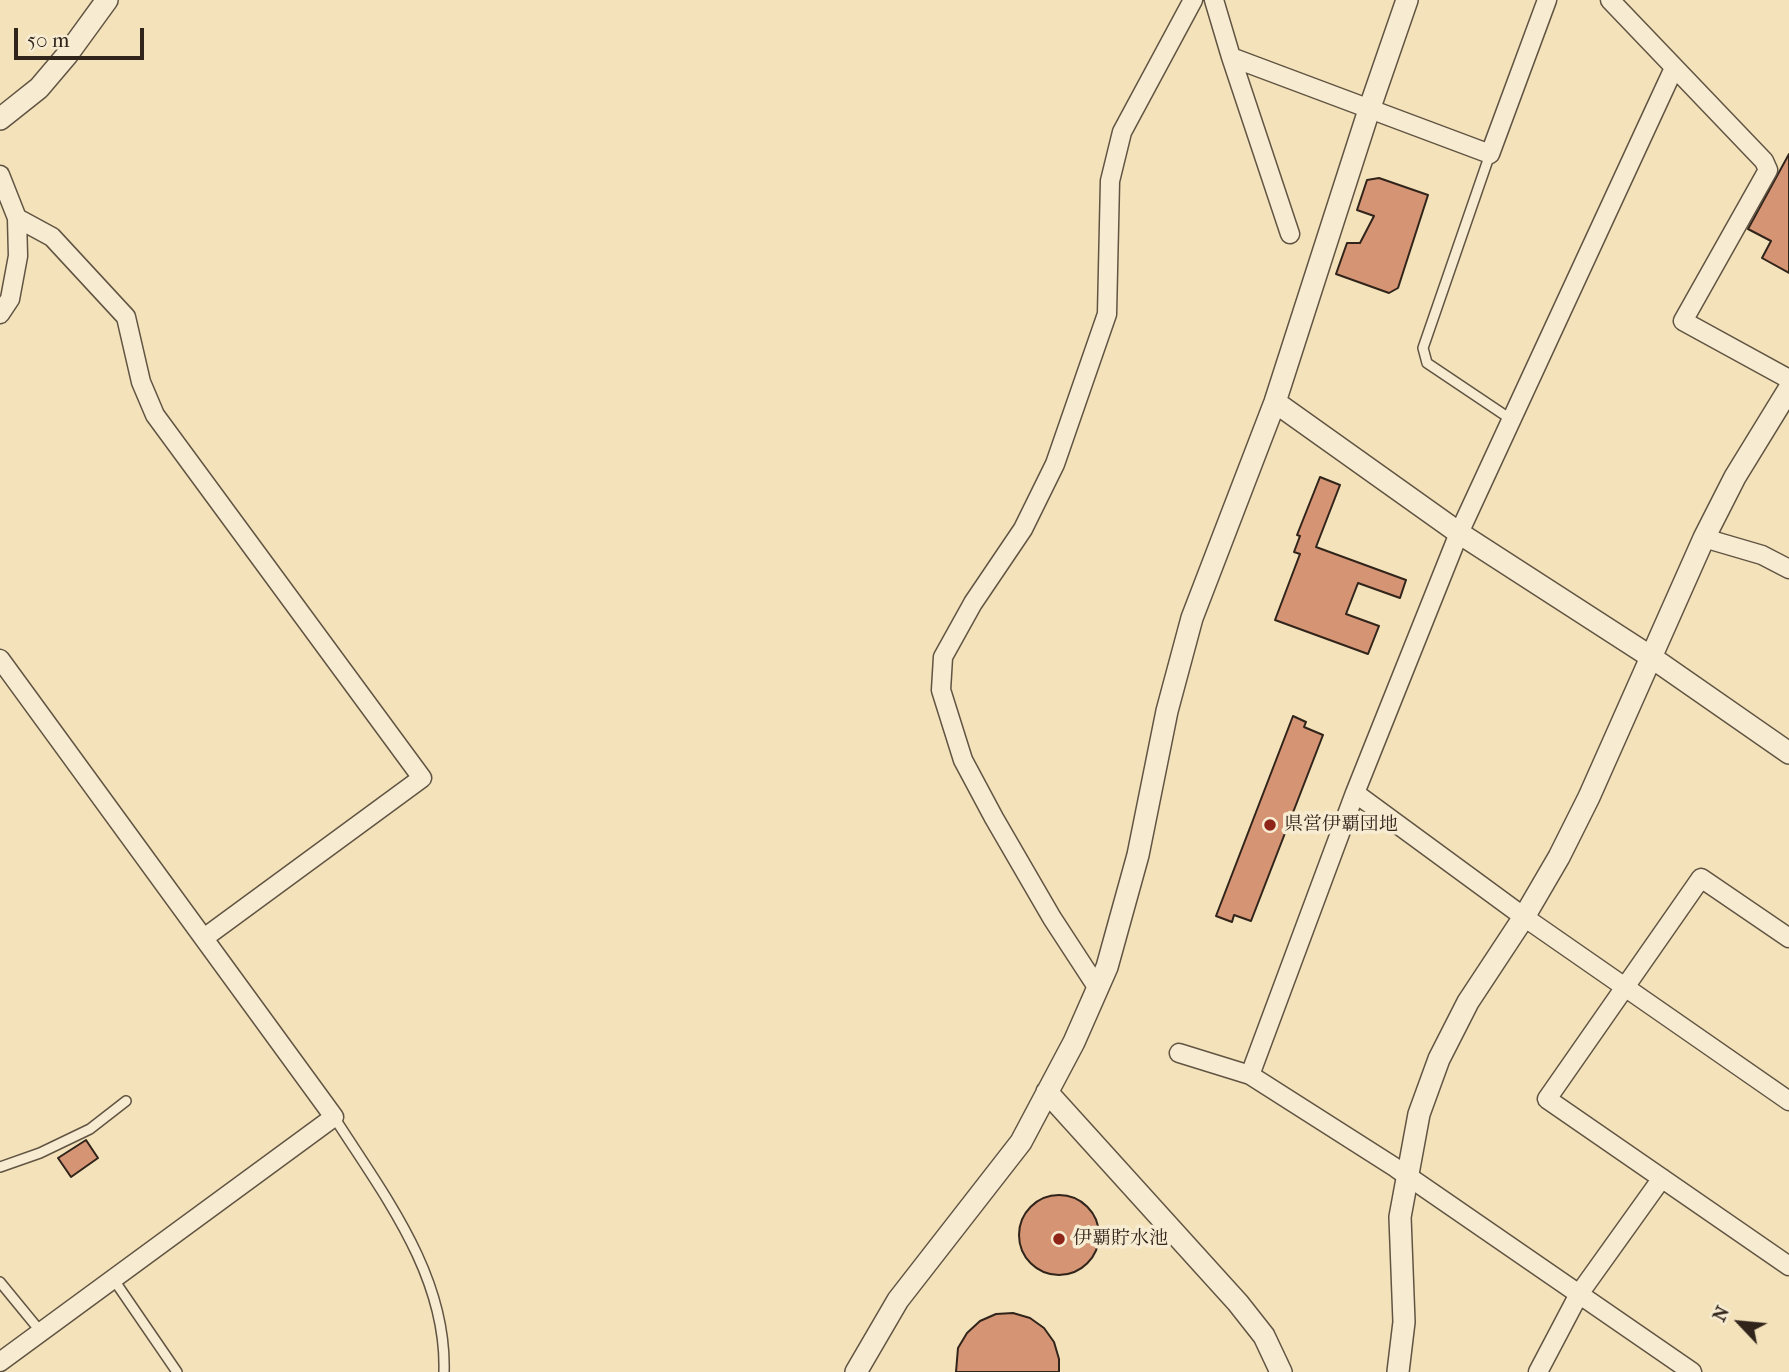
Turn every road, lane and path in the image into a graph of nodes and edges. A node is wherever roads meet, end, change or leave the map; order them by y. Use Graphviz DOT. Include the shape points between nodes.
graph roads {
  1 [pos="107,0"];
  2 [pos="1193,0"];
  3 [pos="1214,0"];
  4 [pos="1407,0"];
  5 [pos="1547,0"];
  6 [pos="1610,0"];
  7 [pos="1231,57"];
  8 [pos="1674,68"];
  9 [pos="1368,110"];
  10 [pos="0,119"];
  11 [pos="1490,154"];
  12 [pos="0,174"];
  13 [pos="17,218"];
  14 [pos="1290,234"];
  15 [pos="0,314"];
  16 [pos="1789,379"];
  17 [pos="1789,388"];
  18 [pos="1275,402"];
  19 [pos="1511,420"];
  20 [pos="1460,533"];
  21 [pos="1704,538"];
  22 [pos="1789,569"];
  23 [pos="1651,657"];
  24 [pos="0,659"];
  25 [pos="1789,753"];
  26 [pos="1355,793"];
  27 [pos="1524,917"];
  28 [pos="204,938"];
  29 [pos="1789,938"];
  30 [pos="1097,987"];
  31 [pos="1625,988"];
  32 [pos="1179,1053"];
  33 [pos="1250,1074"];
  34 [pos="1047,1092"];
  35 [pos="126,1101"];
  36 [pos="1789,1101"];
  37 [pos="334,1117"];
  38 [pos="0,1167"];
  39 [pos="1407,1175"];
  40 [pos="1662,1178"];
  41 [pos="1789,1266"];
  42 [pos="114,1280"];
  43 [pos="0,1282"];
  44 [pos="1579,1294"];
  45 [pos="41,1332"];
  46 [pos="0,1362"];
  47 [pos="177,1372"];
  48 [pos="444,1372"];
  49 [pos="856,1372"];
  50 [pos="1281,1372"];
  51 [pos="1398,1372"];
  52 [pos="1538,1372"];
  53 [pos="1692,1372"];
  1 -- 10 [label="street" via="39,88"];
  2 -- 30 [label="street" via="1122,132 1110,181 1107,314 1055,464 1023,529 943,657 941,690 963,760 1052,918"];
  3 -- 7 [label="street"];
  4 -- 9 [label="street"];
  5 -- 11 [label="street"];
  6 -- 8 [label="street"];
  7 -- 9 [label="street"];
  7 -- 14 [label="street"];
  8 -- 16 [label="street" via="1768,170 1683,321"];
  8 -- 19 [label="street"];
  9 -- 11 [label="street"];
  9 -- 18 [label="street"];
  11 -- 19 [label="lane" via="1423,348 1427,363"];
  12 -- 13 [label="street"];
  13 -- 15 [label="street" via="18,256 10,299"];
  13 -- 28 [label="street" via="52,237 126,317 141,383 155,415 422,778"];
  17 -- 21 [label="street"];
  18 -- 20 [label="street"];
  18 -- 30 [label="street" via="1192,618 1116,942"];
  19 -- 20 [label="street"];
  20 -- 23 [label="street"];
  20 -- 26 [label="street"];
  21 -- 22 [label="street" via="1762,555"];
  21 -- 23 [label="street"];
  23 -- 25 [label="street"];
  23 -- 27 [label="street" via="1590,797"];
  24 -- 28 [label="street"];
  26 -- 27 [label="street"];
  26 -- 33 [label="street"];
  27 -- 31 [label="street"];
  27 -- 39 [label="street" via="1468,1002 1438,1059 1419,1114"];
  28 -- 37 [label="street"];
  29 -- 31 [label="street" via="1701,878"];
  30 -- 34 [label="street"];
  31 -- 36 [label="street"];
  31 -- 40 [label="street" via="1547,1099"];
  32 -- 33 [label="street"];
  33 -- 39 [label="street"];
  34 -- 49 [label="street" via="1021,1142 898,1300"];
  34 -- 50 [label="street" via="1238,1303 1264,1336"];
  35 -- 38 [label="lane" via="90,1129"];
  37 -- 42 [label="street"];
  37 -- 48 [label="lane" via="422,1263 443,1347"];
  39 -- 44 [label="street"];
  39 -- 51 [label="street" via="1400,1217 1404,1322"];
  40 -- 41 [label="street"];
  40 -- 44 [label="street"];
  42 -- 45 [label="street"];
  42 -- 47 [label="lane"];
  43 -- 45 [label="lane"];
  44 -- 52 [label="street"];
  44 -- 53 [label="street"];
  45 -- 46 [label="street"];
}
